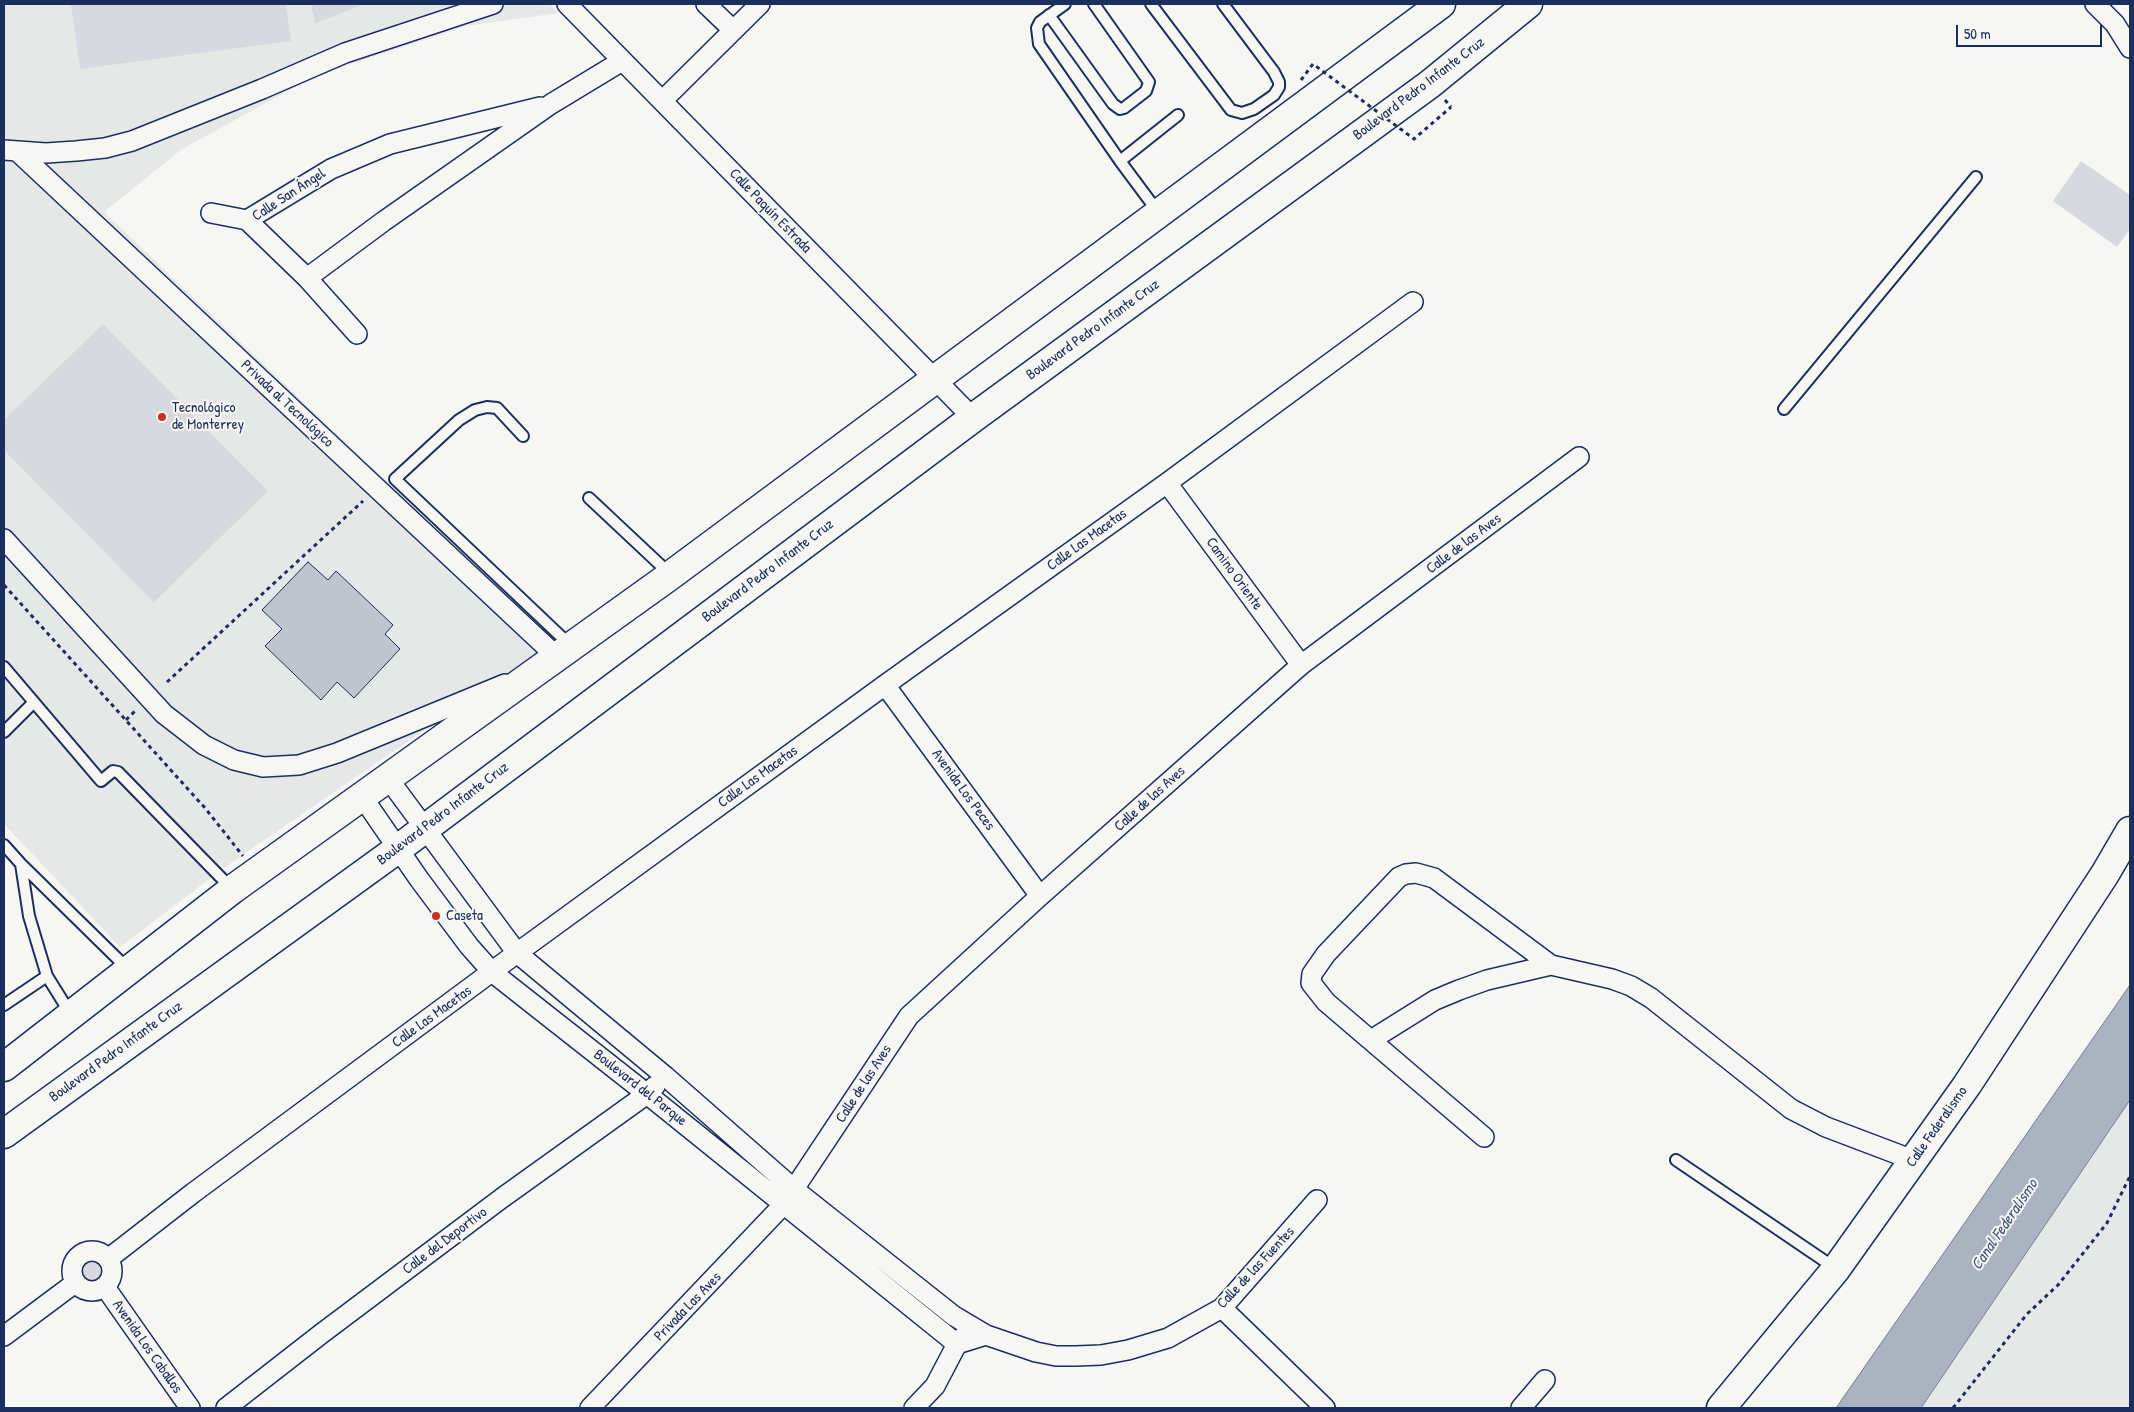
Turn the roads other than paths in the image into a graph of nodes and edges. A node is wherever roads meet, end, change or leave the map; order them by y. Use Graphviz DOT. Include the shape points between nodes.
graph roads {
  1 [pos="493,4"];
  2 [pos="567,4"];
  3 [pos="706,4"];
  4 [pos="760,4"];
  5 [pos="1064,4"];
  6 [pos="1094,4"];
  7 [pos="1151,4"];
  8 [pos="1223,4"];
  9 [pos="1441,4"];
  10 [pos="1528,4"];
  11 [pos="2095,4"];
  12 [pos="1050,15"];
  13 [pos="733,30"];
  14 [pos="2130,48"];
  15 [pos="622,60"];
  16 [pos="662,100"];
  17 [pos="551,104"];
  18 [pos="1178,115"];
  19 [pos="10,151"];
  20 [pos="1120,161"];
  21 [pos="1976,177"];
  22 [pos="1158,212"];
  23 [pos="211,213"];
  24 [pos="247,220"];
  25 [pos="307,278"];
  26 [pos="1414,302"];
  27 [pos="357,334"];
  28 [pos="935,379"];
  29 [pos="1784,409"];
  30 [pos="973,418"];
  31 [pos="523,436"];
  32 [pos="1579,458"];
  33 [pos="1167,483"];
  34 [pos="589,498"];
  35 [pos="4,539"];
  36 [pos="671,575"];
  37 [pos="557,658"];
  38 [pos="1301,665"];
  39 [pos="4,667"];
  40 [pos="885,685"];
  41 [pos="34,702"];
  42 [pos="4,732"];
  43 [pos="387,778"];
  44 [pos="361,795"];
  45 [pos="426,828"];
  46 [pos="2130,831"];
  47 [pos="4,845"];
  48 [pos="399,848"];
  49 [pos="21,864"];
  50 [pos="232,889"];
  51 [pos="1040,896"];
  52 [pos="517,954"];
  53 [pos="1551,965"];
  54 [pos="128,969"];
  55 [pos="492,972"];
  56 [pos="47,976"];
  57 [pos="4,1005"];
  58 [pos="70,1014"];
  59 [pos="1371,1040"];
  60 [pos="9,1059"];
  61 [pos="665,1076"];
  62 [pos="647,1094"];
  63 [pos="4,1134"];
  64 [pos="1484,1137"];
  65 [pos="1676,1160"];
  66 [pos="1914,1160"];
  67 [pos="790,1197"];
  68 [pos="1317,1200"];
  69 [pos="108,1259"];
  70 [pos="1836,1269"];
  71 [pos="75,1283"];
  72 [pos="105,1287"];
  73 [pos="1222,1308"];
  74 [pos="979,1331"];
  75 [pos="4,1336"];
  76 [pos="957,1344"];
  77 [pos="1545,1380"];
  78 [pos="190,1408"];
  79 [pos="226,1408"];
  80 [pos="590,1408"];
  81 [pos="914,1408"];
  82 [pos="1325,1408"];
  83 [pos="1521,1408"];
  84 [pos="1721,1408"];
  1 -- 19 [label="street" via="346,53 132,141 76,152"];
  2 -- 15 [label="street, Calle Paquín Estrada"];
  3 -- 13 [label="street"];
  4 -- 13 [label="street"];
  5 -- 12 [label="lane"];
  6 -- 12 [label="lane" via="1149,82 1146,91 1124,108 1113,104"];
  7 -- 8 [label="lane" via="1231,110 1242,113 1254,110 1274,95 1280,88 1279,82"];
  9 -- 22 [label="main road"];
  10 -- 30 [label="main road, Boulevard Pedro Infante Cruz" via="1430,84"];
  11 -- 14 [label="street" via="2115,24"];
  12 -- 20 [label="lane" via="1037,28 1039,44"];
  13 -- 16 [label="street"];
  15 -- 16 [label="street, Calle Paquín Estrada"];
  15 -- 17 [label="street, Calle San Ángel"];
  16 -- 28 [label="street, Calle Paquín Estrada"];
  17 -- 24 [label="street, Calle San Ángel" via="390,144 331,169"];
  17 -- 25 [label="street, Calle San Ángel"];
  18 -- 20 [label="lane"];
  19 -- 37 [label="street, Privada al Tecnológico"];
  20 -- 22 [label="lane"];
  21 -- 29 [label="lane"];
  22 -- 28 [label="main road"];
  23 -- 24 [label="street"];
  24 -- 25 [label="street, Calle San Ángel"];
  25 -- 27 [label="street"];
  26 -- 33 [label="street, Calle Las Macetas"];
  28 -- 30 [label="street, Calle Paquín Estrada"];
  28 -- 36 [label="main road"];
  30 -- 45 [label="main road, Boulevard Pedro Infante Cruz"];
  31 -- 37 [label="lane" via="497,408 475,410 459,420 395,479"];
  32 -- 38 [label="street, Calle de las Aves"];
  33 -- 38 [label="street, Camino Oriente"];
  33 -- 40 [label="street, Calle Las Macetas"];
  34 -- 36 [label="lane"];
  35 -- 37 [label="street" via="164,714 204,745 234,760 263,767 299,765 337,753"];
  36 -- 37 [label="main road"];
  37 -- 43 [label="main road"];
  38 -- 51 [label="street, Calle de las Aves"];
  39 -- 41 [label="lane"];
  40 -- 51 [label="street, Avenida Los Peces"];
  40 -- 52 [label="street, Calle Las Macetas"];
  41 -- 42 [label="lane"];
  41 -- 50 [label="lane" via="101,781 113,771 118,772"];
  43 -- 44 [label="main road"];
  43 -- 45 [label="street, Boulevard del Parque"];
  44 -- 48 [label="street, Boulevard del Parque"];
  44 -- 50 [label="main road"];
  45 -- 48 [label="main road, Boulevard Pedro Infante Cruz"];
  45 -- 52 [label="street, Boulevard del Parque"];
  46 -- 66 [label="main road, Calle Federalismo" via="1977,1069"];
  47 -- 49 [label="lane"];
  48 -- 55 [label="street, Boulevard del Parque"];
  48 -- 63 [label="main road, Boulevard Pedro Infante Cruz"];
  49 -- 54 [label="lane"];
  49 -- 56 [label="lane" via="29,916"];
  50 -- 54 [label="main road"];
  51 -- 67 [label="street, Calle de las Aves" via="909,1016"];
  52 -- 55 [label="street, Calle Las Macetas"];
  52 -- 61 [label="street, Boulevard del Parque"];
  53 -- 59 [label="street" via="1487,980 1443,997"];
  53 -- 59 [label="street" via="1434,878 1425,874 1406,874 1399,877 1326,954 1312,974 1311,983 1317,993"];
  53 -- 66 [label="street" via="1630,986 1651,998 1792,1109 1826,1127"];
  54 -- 58 [label="main road"];
  55 -- 62 [label="street, Boulevard del Parque"];
  55 -- 69 [label="street, Calle Las Macetas"];
  56 -- 57 [label="lane"];
  56 -- 58 [label="lane"];
  58 -- 60 [label="main road"];
  59 -- 64 [label="street"];
  61 -- 62 [label="street, Calle del Deportivo"];
  61 -- 67 [label="street, Boulevard del Parque"];
  62 -- 67 [label="street, Boulevard del Parque"];
  62 -- 79 [label="street, Calle del Deportivo" via="494,1204"];
  65 -- 70 [label="lane"];
  66 -- 70 [label="main road, Calle Federalismo"];
  67 -- 74 [label="street, Boulevard del Parque"];
  67 -- 76 [label="street, Boulevard del Parque"];
  67 -- 80 [label="street, Privada Las Aves"];
  68 -- 73 [label="street, Calle de las Fuentes"];
  69 -- 71 [label="street" via="92,1250 79,1254 72,1265"];
  69 -- 72 [label="street" via="112,1274"];
  70 -- 84 [label="main road, Calle Federalismo"];
  71 -- 72 [label="street" via="92,1291"];
  71 -- 75 [label="street"];
  72 -- 78 [label="street, Avenida Los Caballos"];
  73 -- 74 [label="street, Calle de las Fuentes" via="1168,1338 1101,1355 1056,1356"];
  73 -- 82 [label="street"];
  74 -- 76 [label="street"];
  76 -- 81 [label="street" via="935,1386"];
  77 -- 83 [label="street"];
}
